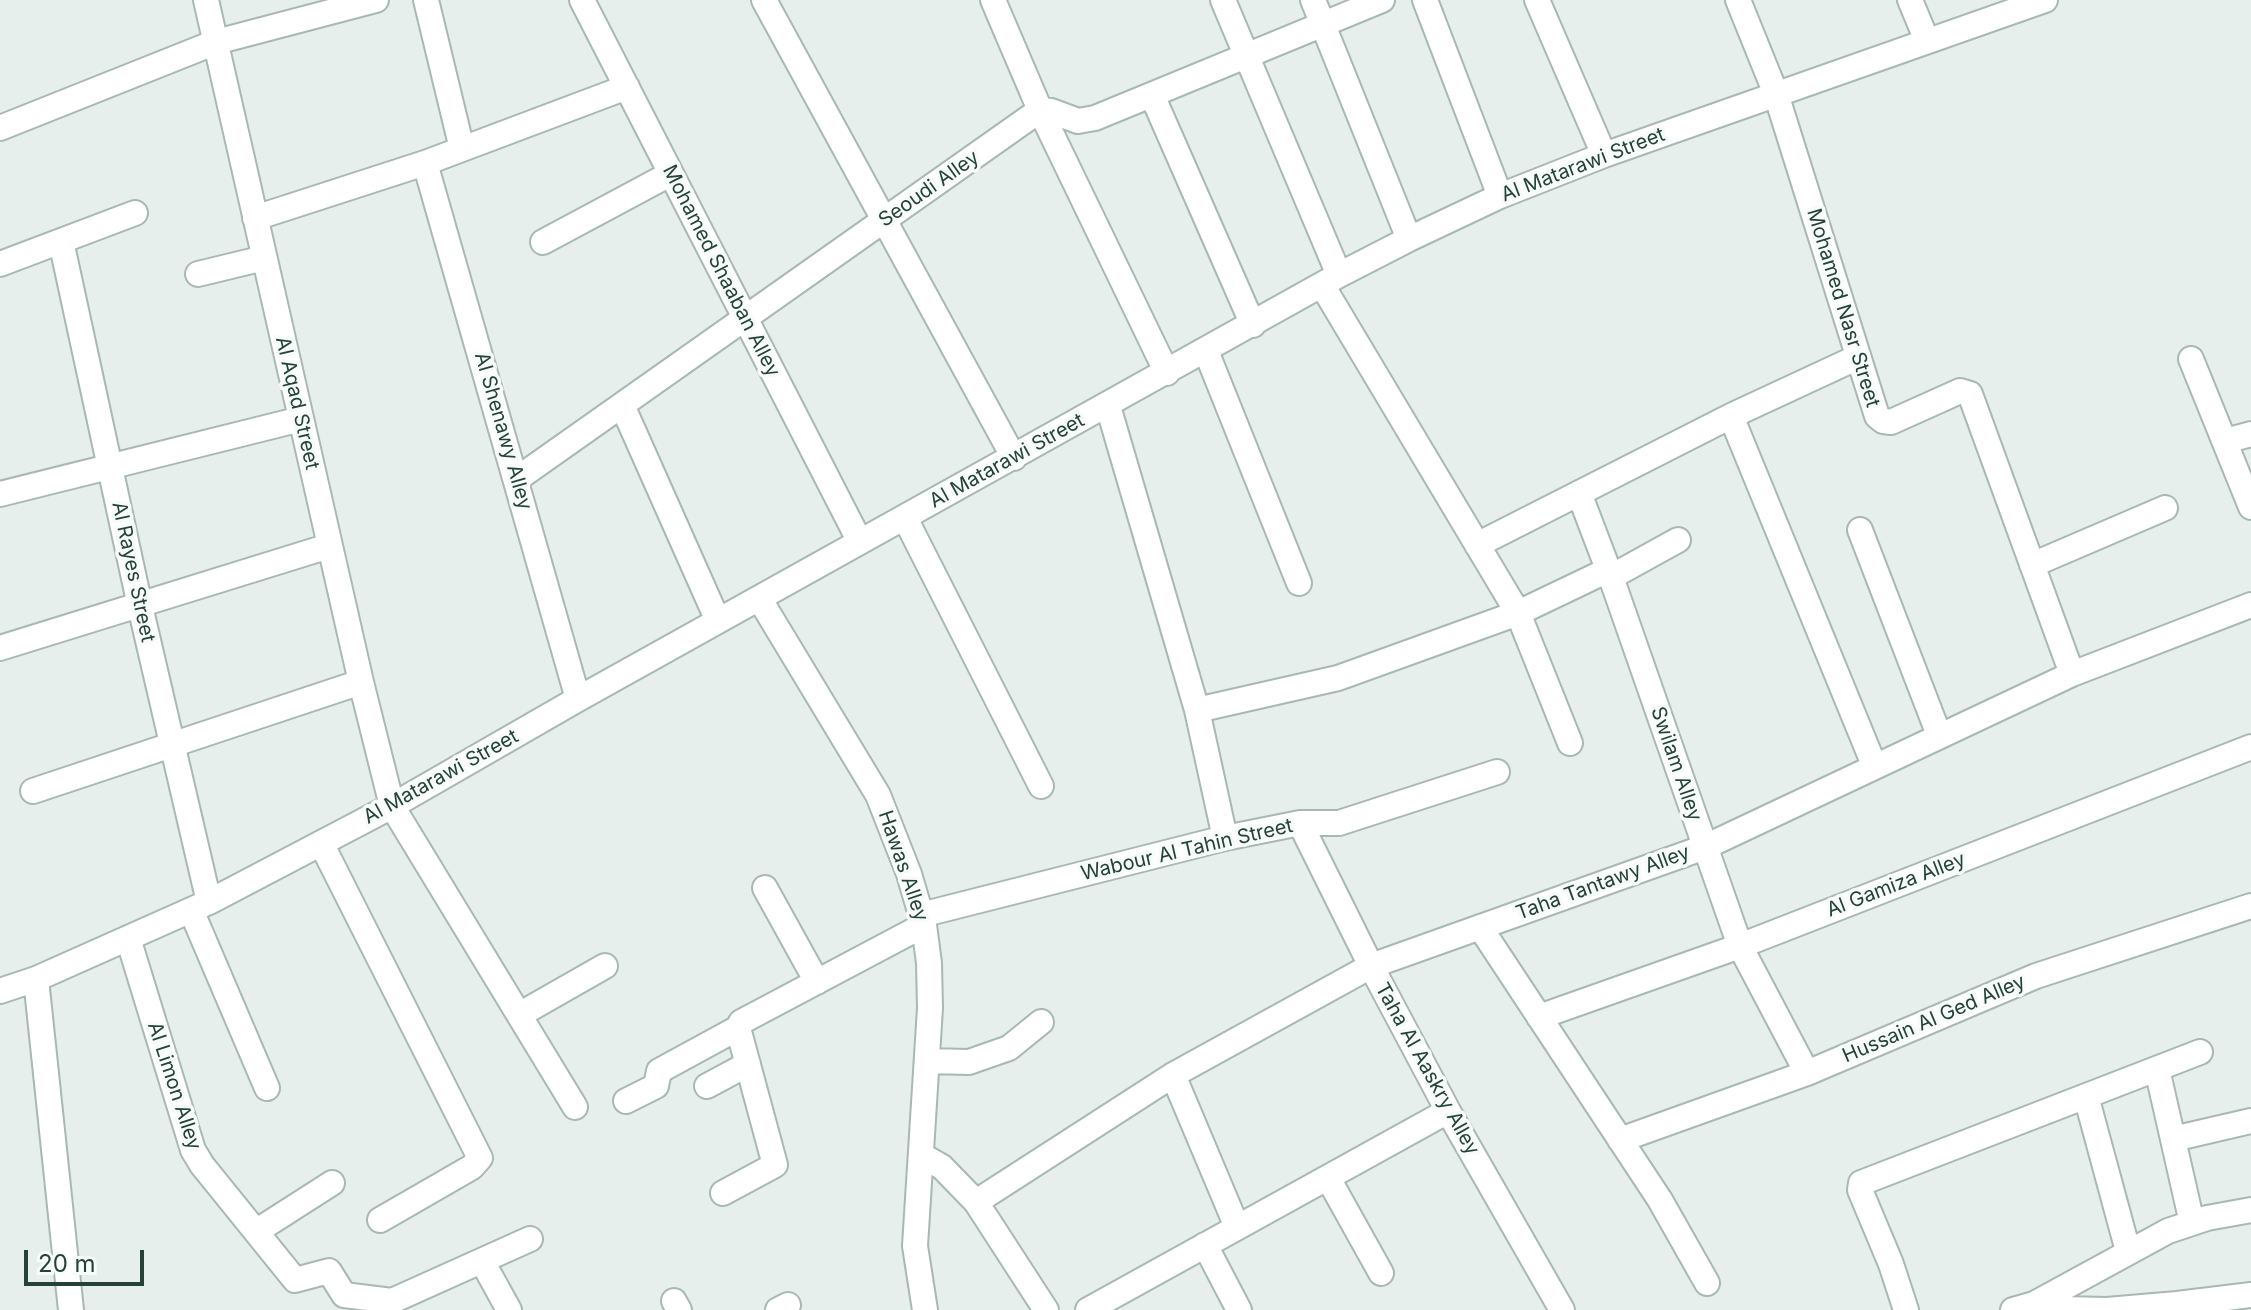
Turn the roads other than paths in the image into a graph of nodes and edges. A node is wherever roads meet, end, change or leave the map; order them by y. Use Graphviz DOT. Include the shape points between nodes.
graph roads {
  1 [pos="206,0"];
  2 [pos="376,0"];
  3 [pos="426,0"];
  4 [pos="582,0"];
  5 [pos="764,0"];
  6 [pos="993,0"];
  7 [pos="1223,0"];
  8 [pos="1313,0"];
  9 [pos="1382,0"];
  10 [pos="1425,0"];
  11 [pos="1537,0"];
  12 [pos="1738,0"];
  13 [pos="1910,0"];
  14 [pos="2045,0"];
  15 [pos="2015,5"];
  16 [pos="1323,24"];
  17 [pos="1927,41"];
  18 [pos="216,42"];
  19 [pos="1247,56"];
  20 [pos="627,87"];
  21 [pos="1776,94"];
  22 [pos="1152,95"];
  23 [pos="1040,110"];
  24 [pos="0,128"];
  25 [pos="462,149"];
  26 [pos="1604,155"];
  27 [pos="425,163"];
  28 [pos="670,174"];
  29 [pos="1500,196"];
  30 [pos="135,213"];
  31 [pos="255,218"];
  32 [pos="884,220"];
  33 [pos="1409,239"];
  34 [pos="61,241"];
  35 [pos="543,242"];
  36 [pos="264,258"];
  37 [pos="0,264"];
  38 [pos="198,274"];
  39 [pos="1330,280"];
  40 [pos="745,318"];
  41 [pos="1253,325"];
  42 [pos="1206,351"];
  43 [pos="1858,357"];
  44 [pos="2191,359"];
  45 [pos="1167,373"];
  46 [pos="622,405"];
  47 [pos="1108,406"];
  48 [pos="1731,416"];
  49 [pos="301,419"];
  50 [pos="2251,434"];
  51 [pos="2225,441"];
  52 [pos="1014,458"];
  53 [pos="110,467"];
  54 [pos="517,479"];
  55 [pos="1579,493"];
  56 [pos="0,494"];
  57 [pos="2251,507"];
  58 [pos="2165,508"];
  59 [pos="905,518"];
  60 [pos="1860,530"];
  61 [pos="1678,540"];
  62 [pos="860,542"];
  63 [pos="1477,545"];
  64 [pos="329,546"];
  65 [pos="2032,565"];
  66 [pos="1610,574"];
  67 [pos="1299,583"];
  68 [pos="759,598"];
  69 [pos="2251,605"];
  70 [pos="140,606"];
  71 [pos="1518,613"];
  72 [pos="718,621"];
  73 [pos="0,648"];
  74 [pos="2072,674"];
  75 [pos="361,682"];
  76 [pos="578,699"];
  77 [pos="1197,710"];
  78 [pos="1939,735"];
  79 [pos="1570,743"];
  80 [pos="171,745"];
  81 [pos="2251,747"];
  82 [pos="1874,765"];
  83 [pos="1497,772"];
  84 [pos="1041,786"];
  85 [pos="33,791"];
  86 [pos="392,806"];
  87 [pos="1300,823"];
  88 [pos="1225,838"];
  89 [pos="321,843"];
  90 [pos="1705,847"];
  91 [pos="765,888"];
  92 [pos="200,906"];
  93 [pos="2251,906"];
  94 [pos="922,920"];
  95 [pos="1480,927"];
  96 [pos="128,938"];
  97 [pos="1740,946"];
  98 [pos="605,966"];
  99 [pos="1371,966"];
  100 [pos="36,979"];
  101 [pos="817,982"];
  102 [pos="0,991"];
  103 [pos="519,1015"];
  104 [pos="1539,1017"];
  105 [pos="1041,1022"];
  106 [pos="738,1028"];
  107 [pos="2200,1052"];
  108 [pos="927,1061"];
  109 [pos="748,1064"];
  110 [pos="2157,1069"];
  111 [pos="1807,1073"];
  112 [pos="1173,1075"];
  113 [pos="707,1086"];
  114 [pos="267,1088"];
  115 [pos="2086,1096"];
  116 [pos="626,1101"];
  117 [pos="575,1107"];
  118 [pos="1448,1111"];
  119 [pos="2251,1121"];
  120 [pos="2173,1139"];
  121 [pos="1620,1140"];
  122 [pos="921,1155"];
  123 [pos="1328,1178"];
  124 [pos="332,1183"];
  125 [pos="723,1193"];
  126 [pos="976,1202"];
  127 [pos="2251,1210"];
  128 [pos="380,1220"];
  129 [pos="2192,1223"];
  130 [pos="1237,1227"];
  131 [pos="257,1231"];
  132 [pos="530,1239"];
  133 [pos="1205,1245"];
  134 [pos="2128,1251"];
  135 [pos="482,1261"];
  136 [pos="1381,1273"];
  137 [pos="1707,1283"];
  138 [pos="2247,1300"];
  139 [pos="2023,1307"];
  140 [pos="71,1310"];
  141 [pos="509,1310"];
  142 [pos="925,1310"];
  143 [pos="1046,1310"];
  144 [pos="1088,1310"];
  145 [pos="1239,1310"];
  146 [pos="1562,1310"];
  147 [pos="1906,1310"];
  148 [pos="2064,1310"];
  1 -- 18 [label="street, Al Aqad Street"];
  2 -- 18 [label="street"];
  3 -- 25 [label="street"];
  4 -- 20 [label="street, Mohamed Shaaban Alley"];
  5 -- 32 [label="street"];
  6 -- 23 [label="street"];
  7 -- 19 [label="street"];
  8 -- 16 [label="street"];
  9 -- 16 [label="street"];
  10 -- 29 [label="street"];
  11 -- 26 [label="street"];
  12 -- 21 [label="street, Mohamed Nasr Street"];
  13 -- 17 [label="street"];
  14 -- 15 [label="street, Al Matarawi Street"];
  15 -- 17 [label="street, Al Matarawi Street"];
  16 -- 19 [label="street"];
  16 -- 33 [label="street"];
  17 -- 21 [label="street, Al Matarawi Street"];
  18 -- 24 [label="street"];
  18 -- 31 [label="street, Al Aqad Street"];
  19 -- 22 [label="street"];
  19 -- 39 [label="street"];
  20 -- 25 [label="street"];
  20 -- 28 [label="street, Mohamed Shaaban Alley"];
  21 -- 26 [label="street, Al Matarawi Street"];
  21 -- 43 [label="street, Mohamed Nasr Street"];
  22 -- 23 [label="street" via="1087,121"];
  22 -- 41 [label="street"];
  23 -- 32 [label="street, Seoudi Alley"];
  23 -- 45 [label="street"];
  25 -- 27 [label="street"];
  26 -- 29 [label="street, Al Matarawi Street"];
  27 -- 31 [label="street"];
  27 -- 54 [label="street, Al Shenawy Alley"];
  28 -- 35 [label="street"];
  28 -- 40 [label="street, Mohamed Shaaban Alley"];
  29 -- 33 [label="street, Al Matarawi Street"];
  30 -- 34 [label="street"];
  31 -- 36 [label="street, Al Aqad Street"];
  32 -- 40 [label="street, Seoudi Alley"];
  32 -- 52 [label="street"];
  33 -- 39 [label="street, Al Matarawi Street"];
  34 -- 37 [label="street"];
  34 -- 53 [label="street, Al Rayes Street"];
  36 -- 38 [label="street"];
  36 -- 49 [label="street, Al Aqad Street"];
  39 -- 41 [label="street, Al Matarawi Street"];
  39 -- 63 [label="street"];
  40 -- 46 [label="street, Seoudi Alley"];
  40 -- 62 [label="street, Mohamed Shaaban Alley"];
  41 -- 42 [label="street, Al Matarawi Street"];
  42 -- 45 [label="street, Al Matarawi Street"];
  42 -- 67 [label="street"];
  43 -- 48 [label="street"];
  43 -- 65 [label="street, Mohamed Nasr Street" via="1883,421 1960,391 1970,394"];
  44 -- 51 [label="street"];
  45 -- 47 [label="street, Al Matarawi Street"];
  46 -- 54 [label="street, Seoudi Alley"];
  46 -- 72 [label="street"];
  47 -- 52 [label="street, Al Matarawi Street"];
  47 -- 77 [label="street"];
  48 -- 55 [label="street"];
  48 -- 82 [label="street"];
  49 -- 53 [label="street"];
  49 -- 64 [label="street, Al Aqad Street"];
  50 -- 51 [label="street"];
  51 -- 57 [label="street"];
  52 -- 59 [label="street, Al Matarawi Street"];
  53 -- 56 [label="street"];
  53 -- 70 [label="street, Al Rayes Street"];
  54 -- 76 [label="street, Al Shenawy Alley"];
  55 -- 63 [label="street"];
  55 -- 66 [label="street, Swilam Alley"];
  58 -- 65 [label="street"];
  59 -- 62 [label="street, Al Matarawi Street"];
  59 -- 84 [label="street"];
  60 -- 78 [label="street"];
  61 -- 66 [label="street"];
  62 -- 68 [label="street, Al Matarawi Street"];
  63 -- 71 [label="street"];
  64 -- 70 [label="street"];
  64 -- 75 [label="street, Al Aqad Street"];
  65 -- 74 [label="street, Mohamed Nasr Street"];
  66 -- 71 [label="street"];
  66 -- 90 [label="street, Swilam Alley"];
  68 -- 72 [label="street, Al Matarawi Street"];
  68 -- 94 [label="street, Hawas Alley" via="878,795"];
  69 -- 74 [label="street, Taha Tantawy Alley"];
  70 -- 73 [label="street"];
  70 -- 80 [label="street, Al Rayes Street"];
  71 -- 77 [label="street" via="1338,678"];
  71 -- 79 [label="street"];
  72 -- 76 [label="street, Al Matarawi Street"];
  74 -- 78 [label="street, Taha Tantawy Alley"];
  75 -- 80 [label="street"];
  75 -- 86 [label="street, Al Aqad Street"];
  76 -- 86 [label="street, Al Matarawi Street"];
  77 -- 88 [label="street"];
  78 -- 82 [label="street, Taha Tantawy Alley"];
  80 -- 85 [label="street"];
  80 -- 92 [label="street, Al Rayes Street"];
  81 -- 97 [label="street, Al Gamiza Alley"];
  82 -- 90 [label="street, Taha Tantawy Alley"];
  83 -- 87 [label="street, Wabour Al Tahin Street" via="1339,823"];
  86 -- 89 [label="street, Al Matarawi Street"];
  86 -- 103 [label="street, Al Aqad Street"];
  87 -- 88 [label="street, Wabour Al Tahin Street"];
  87 -- 99 [label="street, Taha Al Aaskry Alley"];
  88 -- 94 [label="street, Wabour Al Tahin Street"];
  89 -- 92 [label="street, Al Matarawi Street"];
  89 -- 128 [label="street" via="480,1158"];
  90 -- 95 [label="street, Taha Tantawy Alley"];
  90 -- 97 [label="street, Swilam Alley"];
  91 -- 101 [label="street"];
  92 -- 96 [label="street, Al Matarawi Street"];
  92 -- 114 [label="street, Al Rayes Street"];
  93 -- 111 [label="street, Hussain Al Ged Alley" via="2036,976"];
  94 -- 101 [label="street, Wabour Al Tahin Street"];
  94 -- 108 [label="street, Hawas Alley" via="929,963"];
  95 -- 99 [label="street, Taha Tantawy Alley"];
  95 -- 104 [label="street"];
  96 -- 100 [label="street, Al Matarawi Street"];
  96 -- 131 [label="street, Al Limon Alley" via="187,1136 202,1165"];
  97 -- 104 [label="street, Al Gamiza Alley"];
  97 -- 111 [label="street, Swilam Alley"];
  98 -- 103 [label="street"];
  99 -- 112 [label="street, Taha Tantawy Alley"];
  99 -- 118 [label="street, Taha Al Aaskry Alley"];
  100 -- 102 [label="street, Al Matarawi Street"];
  100 -- 140 [label="street"];
  101 -- 106 [label="street, Wabour Al Tahin Street"];
  103 -- 117 [label="street, Al Aqad Street"];
  104 -- 121 [label="street"];
  105 -- 108 [label="street" via="1009,1048 969,1062"];
  106 -- 109 [label="street"];
  106 -- 116 [label="street, Wabour Al Tahin Street" via="659,1071 656,1086"];
  107 -- 110 [label="street"];
  108 -- 122 [label="street, Hawas Alley"];
  109 -- 113 [label="street"];
  109 -- 125 [label="street" via="775,1165"];
  110 -- 115 [label="street"];
  110 -- 120 [label="street"];
  111 -- 121 [label="street, Hussain Al Ged Alley"];
  112 -- 126 [label="street, Taha Tantawy Alley"];
  112 -- 130 [label="street"];
  115 -- 134 [label="street"];
  115 -- 147 [label="street" via="1861,1183"];
  118 -- 123 [label="street"];
  118 -- 146 [label="street, Taha Al Aaskry Alley"];
  119 -- 120 [label="street"];
  120 -- 129 [label="street"];
  121 -- 137 [label="street"];
  122 -- 126 [label="street" via="942,1167"];
  122 -- 142 [label="street, Hawas Alley" via="915,1246"];
  123 -- 130 [label="street"];
  123 -- 136 [label="street"];
  124 -- 131 [label="street"];
  126 -- 143 [label="street"];
  127 -- 129 [label="street"];
  129 -- 134 [label="street"];
  130 -- 133 [label="street"];
  131 -- 135 [label="street, Al Limon Alley" via="295,1280 329,1271 349,1296 397,1299"];
  132 -- 135 [label="street, Al Limon Alley"];
  133 -- 144 [label="street"];
  133 -- 145 [label="street"];
  134 -- 139 [label="street"];
  135 -- 141 [label="street"];
  138 -- 148 [label="street"];
  139 -- 148 [label="street"];
}
